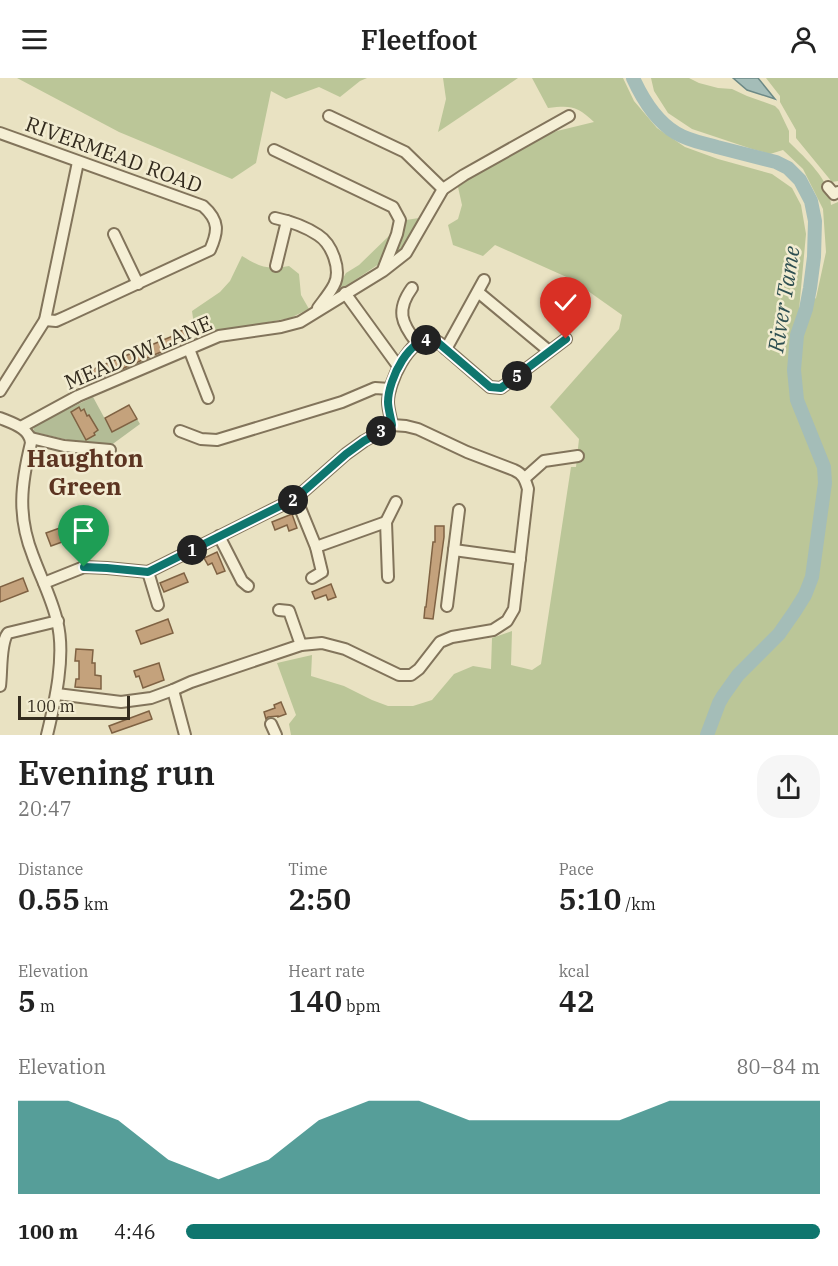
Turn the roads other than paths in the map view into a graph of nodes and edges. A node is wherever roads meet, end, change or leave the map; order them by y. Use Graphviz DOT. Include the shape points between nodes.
graph roads {
  1 [pos="329,116"];
  2 [pos="569,116"];
  3 [pos="0,133"];
  4 [pos="274,150"];
  5 [pos="78,162"];
  6 [pos="443,189"];
  7 [pos="275,218"];
  8 [pos="288,221"];
  9 [pos="114,234"];
  10 [pos="276,266"];
  11 [pos="383,271"];
  12 [pos="484,280"];
  13 [pos="138,284"];
  14 [pos="412,288"];
  15 [pos="478,292"];
  16 [pos="345,293"];
  17 [pos="317,311"];
  18 [pos="45,320"];
  19 [pos="566,339"];
  20 [pos="417,343"];
  21 [pos="189,349"];
  22 [pos="446,349"];
  23 [pos="549,351"];
  24 [pos="398,366"];
  25 [pos="390,389"];
  26 [pos="0,391"];
  27 [pos="208,398"];
  28 [pos="0,418"];
  29 [pos="392,425"];
  30 [pos="21,427"];
  31 [pos="180,431"];
  32 [pos="31,438"];
  33 [pos="110,450"];
  34 [pos="578,456"];
  35 [pos="525,478"];
  36 [pos="296,498"];
  37 [pos="396,502"];
  38 [pos="459,510"];
  39 [pos="386,522"];
  40 [pos="219,536"];
  41 [pos="316,547"];
  42 [pos="454,550"];
  43 [pos="520,559"];
  44 [pos="148,572"];
  45 [pos="388,577"];
  46 [pos="312,578"];
  47 [pos="44,583"];
  48 [pos="245,583"];
  49 [pos="158,605"];
  50 [pos="447,606"];
  51 [pos="279,610"];
  52 [pos="58,621"];
  53 [pos="301,645"];
  54 [pos="0,686"];
  55 [pos="173,690"];
  56 [pos="57,694"];
  57 [pos="271,724"];
  58 [pos="47,735"];
  59 [pos="185,735"];
  60 [pos="276,735"];
  1 -- 6 [label="street" via="405,152"];
  2 -- 6 [label="street, MEADOW LANE"];
  3 -- 5 [label="street, RIVERMEAD ROAD"];
  4 -- 11 [label="street" via="393,207 400,220"];
  5 -- 13 [label="street, RIVERMEAD ROAD" via="203,206 214,221 216,232 210,250"];
  5 -- 18 [label="street"];
  6 -- 11 [label="street, MEADOW LANE" via="406,253"];
  7 -- 8 [label="street"];
  8 -- 10 [label="street"];
  8 -- 17 [label="street" via="320,236 332,252 338,270 335,284"];
  9 -- 13 [label="street"];
  11 -- 16 [label="street, MEADOW LANE"];
  12 -- 15 [label="street"];
  13 -- 18 [label="street, RIVERMEAD ROAD" via="56,321"];
  14 -- 20 [label="street" via="402,315 406,329"];
  15 -- 22 [label="street"];
  15 -- 23 [label="street"];
  16 -- 17 [label="street, MEADOW LANE"];
  16 -- 24 [label="street"];
  17 -- 21 [label="street, MEADOW LANE" via="300,322 219,336"];
  18 -- 26 [label="street"];
  19 -- 23 [label="street"];
  20 -- 22 [label="street" via="435,340"];
  20 -- 24 [label="street"];
  21 -- 27 [label="street"];
  21 -- 30 [label="street, MEADOW LANE" via="78,396"];
  22 -- 23 [label="street" via="490,387 501,388"];
  24 -- 25 [label="street"];
  25 -- 29 [label="street"];
  25 -- 31 [label="street" via="375,388 217,440"];
  28 -- 30 [label="street"];
  29 -- 35 [label="street" via="418,429"];
  29 -- 36 [label="street" via="346,454"];
  30 -- 32 [label="street"];
  32 -- 33 [label="street"];
  32 -- 47 [label="street" via="22,484 23,515 26,536"];
  34 -- 35 [label="street" via="544,461"];
  35 -- 43 [label="street" via="528,489"];
  36 -- 40 [label="street"];
  36 -- 41 [label="street"];
  37 -- 39 [label="street"];
  38 -- 42 [label="street"];
  39 -- 41 [label="street"];
  39 -- 45 [label="street"];
  40 -- 44 [label="street"];
  40 -- 48 [label="street"];
  41 -- 46 [label="street" via="322,572"];
  42 -- 43 [label="street"];
  42 -- 50 [label="street"];
  43 -- 53 [label="street" via="514,609 507,621 493,630 440,642 411,675 399,675 345,649"];
  44 -- 47 [label="street" via="84,567"];
  44 -- 49 [label="street"];
  47 -- 52 [label="street"];
  51 -- 53 [label="street" via="289,611"];
  52 -- 54 [label="street" via="4,636"];
  52 -- 56 [label="street"];
  53 -- 55 [label="street"];
  55 -- 56 [label="street" via="121,702"];
  55 -- 59 [label="street"];
  56 -- 58 [label="street"];
  57 -- 60 [label="street"];
}
